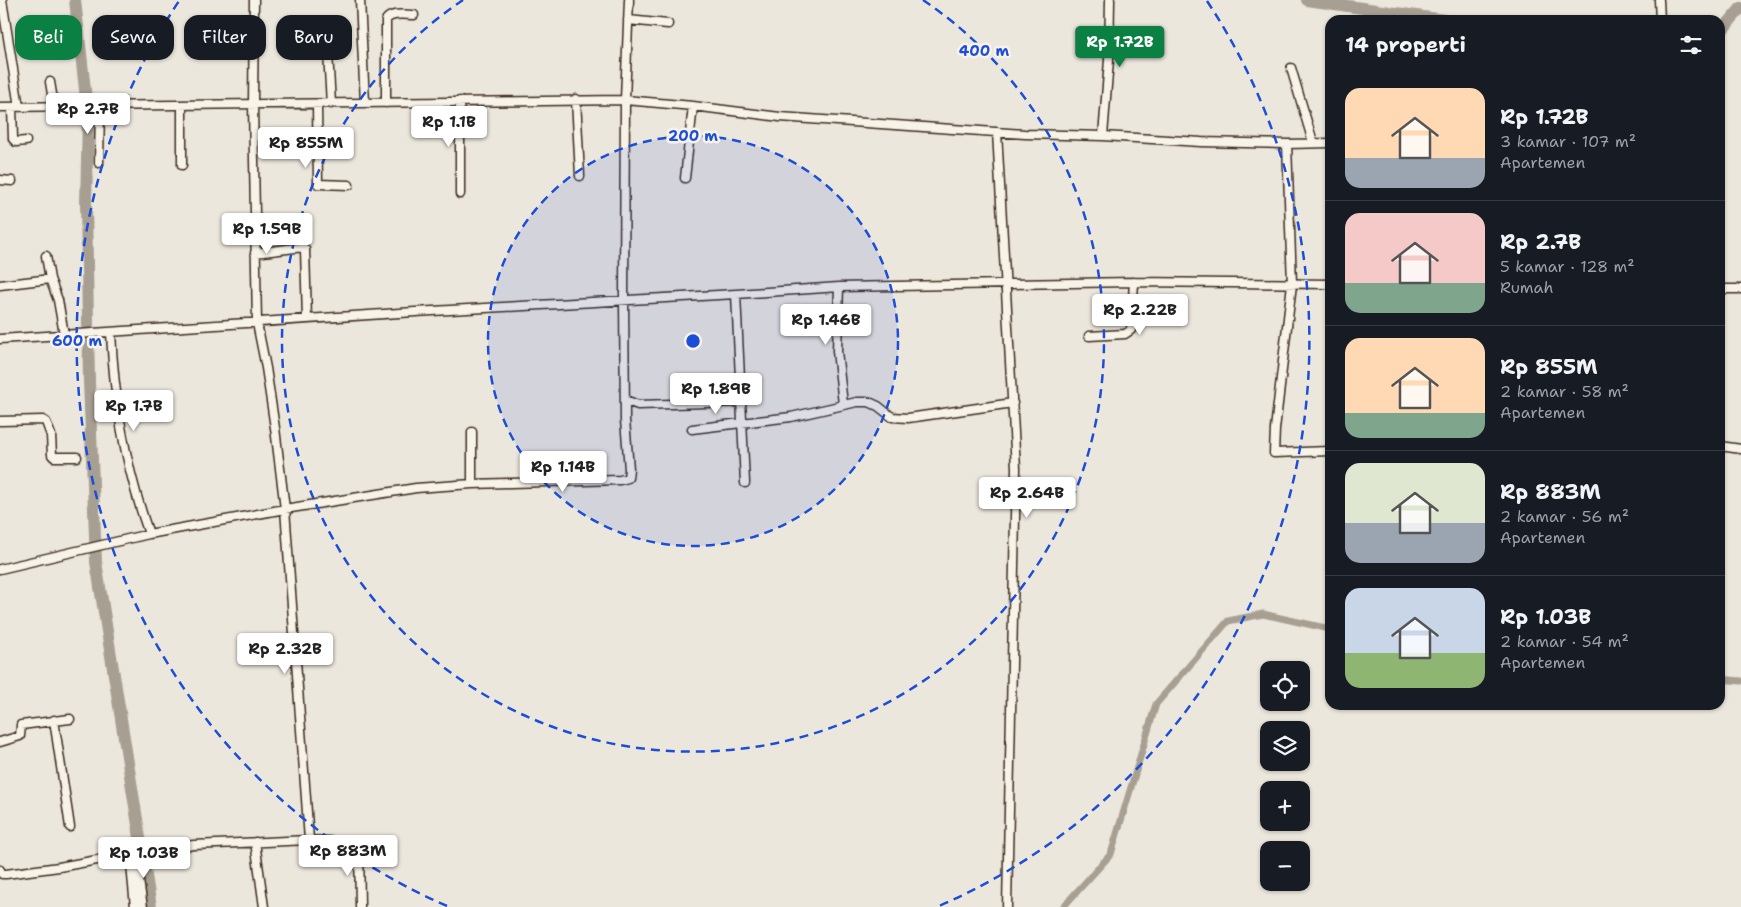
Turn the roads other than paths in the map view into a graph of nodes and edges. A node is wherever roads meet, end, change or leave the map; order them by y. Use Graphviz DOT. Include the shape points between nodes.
graph roads {
  1 [pos="2,0"];
  2 [pos="254,0"];
  3 [pos="360,0"];
  4 [pos="629,0"];
  5 [pos="1110,0"];
  6 [pos="1659,0"];
  7 [pos="414,15"];
  8 [pos="1660,15"];
  9 [pos="628,20"];
  10 [pos="668,24"];
  11 [pos="328,60"];
  12 [pos="1292,68"];
  13 [pos="50,82"];
  14 [pos="576,99"];
  15 [pos="625,100"];
  16 [pos="460,102"];
  17 [pos="365,103"];
  18 [pos="386,103"];
  19 [pos="317,104"];
  20 [pos="331,104"];
  21 [pos="253,105"];
  22 [pos="54,106"];
  23 [pos="98,106"];
  24 [pos="182,106"];
  25 [pos="693,106"];
  26 [pos="0,107"];
  27 [pos="15,107"];
  28 [pos="997,132"];
  29 [pos="1103,136"];
  30 [pos="26,141"];
  31 [pos="1313,142"];
  32 [pos="1325,142"];
  33 [pos="1287,144"];
  34 [pos="99,164"];
  35 [pos="182,165"];
  36 [pos="580,176"];
  37 [pos="685,178"];
  38 [pos="0,180"];
  39 [pos="12,181"];
  40 [pos="349,185"];
  41 [pos="460,194"];
  42 [pos="255,253"];
  43 [pos="46,256"];
  44 [pos="50,280"];
  45 [pos="1134,282"];
  46 [pos="1006,284"];
  47 [pos="1292,284"];
  48 [pos="1325,284"];
  49 [pos="0,285"];
  50 [pos="839,287"];
  51 [pos="1725,289"];
  52 [pos="1741,289"];
  53 [pos="736,294"];
  54 [pos="624,299"];
  55 [pos="308,319"];
  56 [pos="256,323"];
  57 [pos="110,332"];
  58 [pos="64,334"];
  59 [pos="1089,336"];
  60 [pos="0,339"];
  61 [pos="625,400"];
  62 [pos="742,402"];
  63 [pos="1013,403"];
  64 [pos="843,404"];
  65 [pos="0,421"];
  66 [pos="742,422"];
  67 [pos="692,429"];
  68 [pos="472,432"];
  69 [pos="1725,447"];
  70 [pos="1741,449"];
  71 [pos="1325,452"];
  72 [pos="77,458"];
  73 [pos="745,483"];
  74 [pos="472,484"];
  75 [pos="285,508"];
  76 [pos="149,534"];
  77 [pos="0,569"];
  78 [pos="70,718"];
  79 [pos="54,720"];
  80 [pos="0,742"];
  81 [pos="70,827"];
  82 [pos="309,840"];
  83 [pos="255,842"];
  84 [pos="135,854"];
  85 [pos="0,870"];
  86 [pos="135,907"];
  87 [pos="143,907"];
  88 [pos="264,907"];
  89 [pos="360,907"];
  90 [pos="1007,907"];
  1 -- 27 [label="street"];
  2 -- 21 [label="street"];
  3 -- 17 [label="street"];
  4 -- 9 [label="street"];
  5 -- 29 [label="street"];
  6 -- 8 [label="street"];
  7 -- 18 [label="street" via="392,15 386,20"];
  9 -- 10 [label="street"];
  9 -- 15 [label="street"];
  11 -- 20 [label="street"];
  12 -- 31 [label="street"];
  13 -- 22 [label="street"];
  14 -- 15 [label="street"];
  14 -- 16 [label="street"];
  14 -- 36 [label="street"];
  15 -- 25 [label="street"];
  15 -- 54 [label="street"];
  16 -- 18 [label="street"];
  16 -- 41 [label="street"];
  17 -- 18 [label="street"];
  17 -- 20 [label="street"];
  19 -- 20 [label="street"];
  19 -- 21 [label="street"];
  19 -- 40 [label="street" via="318,184"];
  21 -- 24 [label="street"];
  21 -- 42 [label="street"];
  22 -- 23 [label="street"];
  22 -- 27 [label="street"];
  23 -- 24 [label="street"];
  23 -- 34 [label="street"];
  24 -- 35 [label="street"];
  25 -- 28 [label="street" via="780,117"];
  25 -- 37 [label="street"];
  26 -- 27 [label="street"];
  27 -- 30 [label="street" via="14,141"];
  28 -- 29 [label="street"];
  28 -- 46 [label="street"];
  29 -- 33 [label="street"];
  31 -- 32 [label="street"];
  31 -- 33 [label="street"];
  33 -- 47 [label="street"];
  38 -- 39 [label="street"];
  42 -- 55 [label="street" via="305,249"];
  42 -- 56 [label="street"];
  43 -- 44 [label="street"];
  44 -- 49 [label="street"];
  44 -- 58 [label="street" via="58,300"];
  45 -- 46 [label="street"];
  45 -- 47 [label="street"];
  45 -- 59 [label="street" via="1130,330 1125,334"];
  46 -- 50 [label="street"];
  46 -- 63 [label="street"];
  47 -- 48 [label="street"];
  47 -- 71 [label="street" via="1274,453"];
  50 -- 53 [label="street"];
  50 -- 64 [label="street" via="837,351"];
  51 -- 52 [label="street"];
  53 -- 54 [label="street"];
  53 -- 62 [label="street"];
  54 -- 55 [label="street"];
  54 -- 61 [label="street"];
  55 -- 56 [label="street"];
  56 -- 57 [label="street"];
  56 -- 75 [label="street" via="269,385"];
  57 -- 58 [label="street"];
  57 -- 76 [label="street" via="120,422 129,467"];
  58 -- 60 [label="street"];
  61 -- 62 [label="street" via="638,405"];
  61 -- 74 [label="street" via="628,478"];
  62 -- 66 [label="street"];
  63 -- 64 [label="street" via="908,418 892,417 869,402"];
  63 -- 90 [label="street" via="1016,468"];
  64 -- 66 [label="street" via="791,417"];
  65 -- 72 [label="street" via="43,420 51,435 52,455"];
  66 -- 67 [label="street"];
  66 -- 73 [label="street"];
  68 -- 74 [label="street"];
  69 -- 70 [label="street"];
  74 -- 75 [label="street" via="416,488"];
  75 -- 76 [label="street"];
  75 -- 82 [label="street"];
  76 -- 77 [label="street"];
  78 -- 79 [label="street"];
  79 -- 80 [label="street" via="21,725 19,737"];
  79 -- 81 [label="street"];
  82 -- 83 [label="street"];
  82 -- 89 [label="street" via="358,844"];
  83 -- 84 [label="street" via="194,845"];
  83 -- 88 [label="street"];
  84 -- 85 [label="street" via="59,868 6,874"];
  84 -- 86 [label="street"];
  84 -- 87 [label="street"];
}
